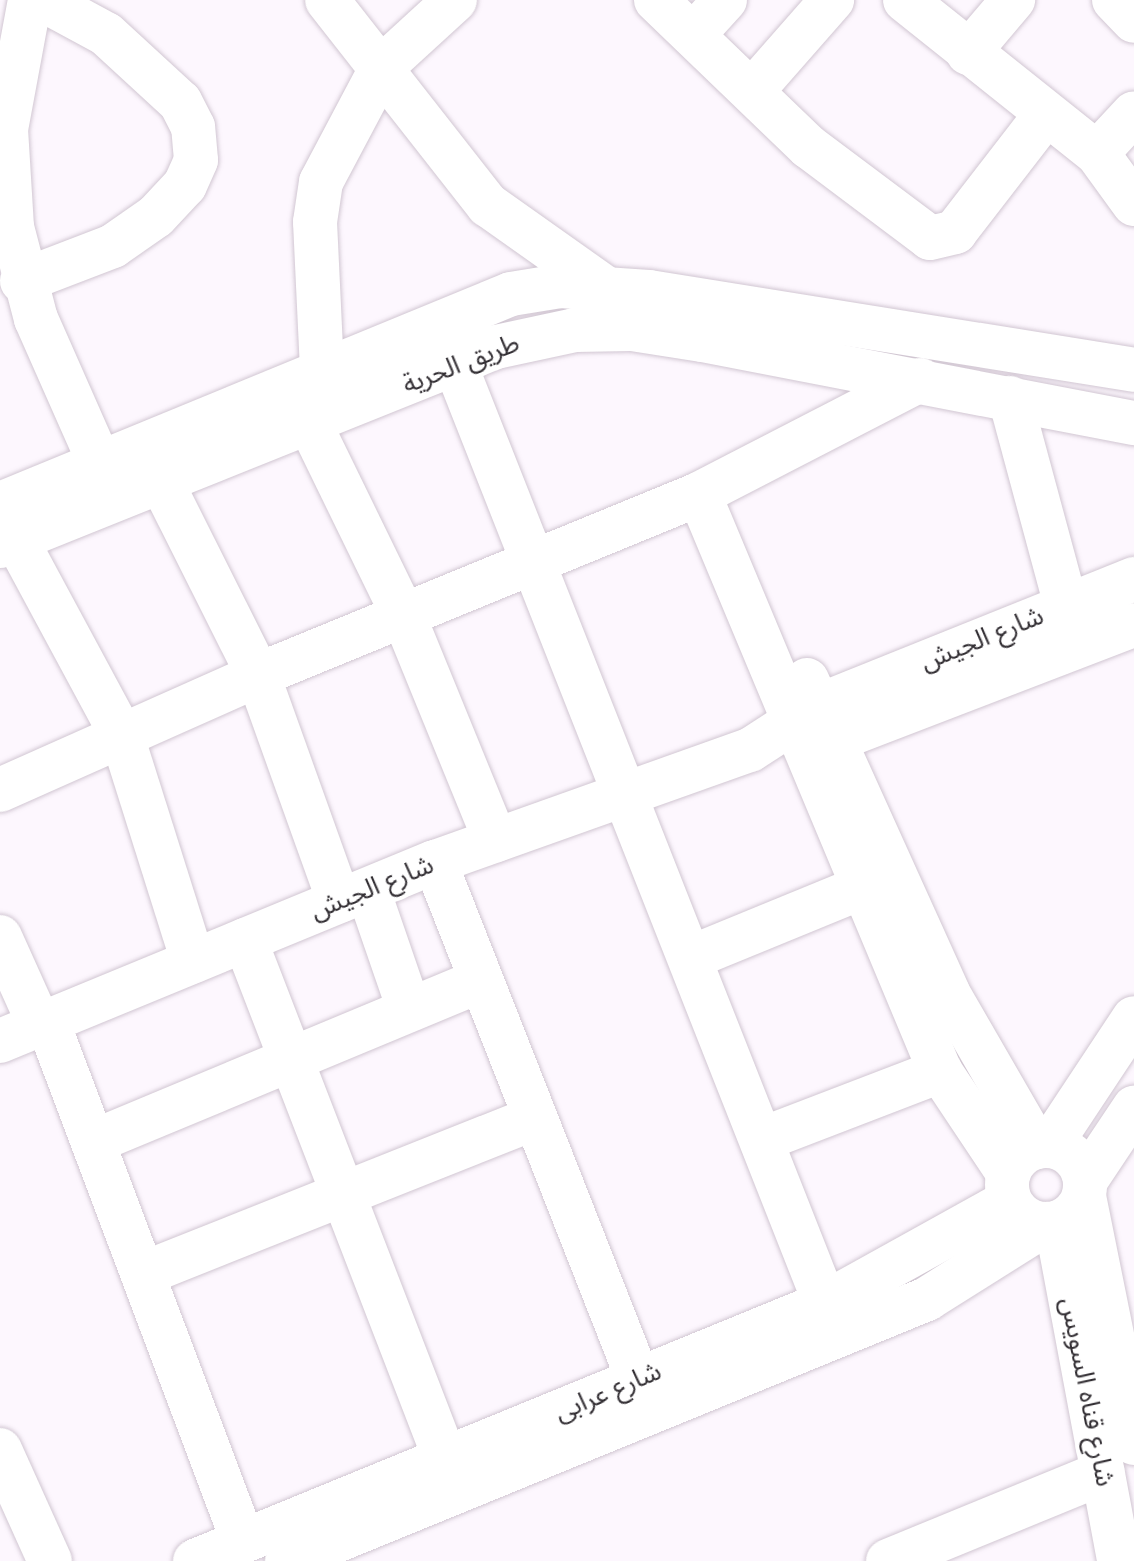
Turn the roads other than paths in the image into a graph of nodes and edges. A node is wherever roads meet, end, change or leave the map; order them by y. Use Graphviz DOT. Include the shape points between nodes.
graph roads {
  1 [pos="30,0"];
  2 [pos="43,0"];
  3 [pos="327,0"];
  4 [pos="455,0"];
  5 [pos="656,0"];
  6 [pos="725,0"];
  7 [pos="832,0"];
  8 [pos="905,0"];
  9 [pos="1013,0"];
  10 [pos="1114,0"];
  11 [pos="1134,21"];
  12 [pos="694,34"];
  13 [pos="968,53"];
  14 [pos="382,67"];
  15 [pos="753,90"];
  16 [pos="1134,113"];
  17 [pos="1044,117"];
  18 [pos="1097,153"];
  19 [pos="1134,204"];
  20 [pos="22,281"];
  21 [pos="604,287"];
  22 [pos="455,364"];
  23 [pos="322,370"];
  24 [pos="1134,370"];
  25 [pos="920,380"];
  26 [pos="1010,398"];
  27 [pos="1134,423"];
  28 [pos="310,424"];
  29 [pos="99,462"];
  30 [pos="161,481"];
  31 [pos="711,487"];
  32 [pos="5,529"];
  33 [pos="536,566"];
  34 [pos="1134,579"];
  35 [pos="1066,606"];
  36 [pos="405,619"];
  37 [pos="1134,625"];
  38 [pos="258,675"];
  39 [pos="812,729"];
  40 [pos="122,736"];
  41 [pos="0,790"];
  42 [pos="625,794"];
  43 [pos="495,840"];
  44 [pos="435,862"];
  45 [pos="860,888"];
  46 [pos="353,896"];
  47 [pos="0,937"];
  48 [pos="245,940"];
  49 [pos="692,957"];
  50 [pos="193,961"];
  51 [pos="481,980"];
  52 [pos="409,1009"];
  53 [pos="1134,1018"];
  54 [pos="44,1024"];
  55 [pos="0,1041"];
  56 [pos="289,1060"];
  57 [pos="940,1071"];
  58 [pos="1134,1108"];
  59 [pos="535,1118"];
  60 [pos="763,1139"];
  61 [pos="95,1141"];
  62 [pos="1026,1166"];
  63 [pos="342,1197"];
  64 [pos="1068,1206"];
  65 [pos="145,1273"];
  66 [pos="825,1303"];
  67 [pos="638,1379"];
  68 [pos="1134,1443"];
  69 [pos="0,1450"];
  70 [pos="446,1461"];
  71 [pos="1103,1473"];
  72 [pos="243,1541"];
  73 [pos="50,1561"];
  74 [pos="195,1561"];
  75 [pos="287,1561"];
  76 [pos="888,1561"];
  77 [pos="1119,1561"];
  1 -- 20 [label="street" via="6,129"];
  2 -- 20 [label="street" via="106,34 180,102 193,127 196,160 173,201 113,246"];
  3 -- 14 [label="street"];
  4 -- 14 [label="street"];
  5 -- 12 [label="street"];
  6 -- 12 [label="street"];
  7 -- 15 [label="street"];
  8 -- 13 [label="street"];
  9 -- 13 [label="street"];
  10 -- 11 [label="street"];
  12 -- 15 [label="street"];
  13 -- 17 [label="street"];
  14 -- 21 [label="street" via="488,205"];
  14 -- 23 [label="street" via="321,182 315,236"];
  15 -- 17 [label="street" via="809,147 930,238 955,232"];
  16 -- 18 [label="street"];
  17 -- 18 [label="street"];
  18 -- 19 [label="street"];
  20 -- 29 [label="street"];
  21 -- 23 [label="street, طريق الحرية" via="511,294"];
  21 -- 24 [label="street, طريق الحرية"];
  22 -- 25 [label="street, طريق الحرية" via="539,335 632,329"];
  22 -- 28 [label="street, طريق الحرية"];
  22 -- 33 [label="street"];
  23 -- 29 [label="street, طريق الحرية"];
  25 -- 26 [label="street, طريق الحرية"];
  25 -- 31 [label="street"];
  26 -- 27 [label="street, طريق الحرية"];
  26 -- 35 [label="street"];
  28 -- 30 [label="street, طريق الحرية"];
  28 -- 36 [label="street"];
  29 -- 32 [label="street, طريق الحرية"];
  30 -- 32 [label="street, طريق الحرية"];
  30 -- 38 [label="street"];
  31 -- 33 [label="street"];
  31 -- 39 [label="street"];
  32 -- 40 [label="street"];
  33 -- 36 [label="street"];
  33 -- 42 [label="street"];
  34 -- 35 [label="street, شارع الجيش"];
  35 -- 39 [label="street, شارع الجيش"];
  36 -- 38 [label="street"];
  36 -- 43 [label="street"];
  37 -- 39 [label="street, شارع الجيش"];
  38 -- 40 [label="street"];
  38 -- 46 [label="street"];
  39 -- 42 [label="street, شارع الجيش"];
  39 -- 45 [label="street"];
  39 -- 62 [label="street" via="948,993"];
  40 -- 41 [label="street"];
  40 -- 50 [label="street"];
  42 -- 43 [label="street, شارع الجيش"];
  42 -- 49 [label="street"];
  43 -- 44 [label="street, شارع الجيش"];
  44 -- 46 [label="street, شارع الجيش"];
  44 -- 51 [label="street"];
  45 -- 49 [label="street"];
  45 -- 57 [label="street"];
  46 -- 48 [label="street, شارع الجيش"];
  46 -- 52 [label="street"];
  47 -- 54 [label="street"];
  48 -- 50 [label="street, شارع الجيش"];
  48 -- 56 [label="street"];
  49 -- 60 [label="street"];
  50 -- 54 [label="street, شارع الجيش"];
  51 -- 52 [label="street"];
  51 -- 59 [label="street"];
  52 -- 56 [label="street"];
  53 -- 62 [label="street, شارع عرابى"];
  54 -- 55 [label="street, شارع الجيش"];
  54 -- 61 [label="street"];
  56 -- 61 [label="street"];
  56 -- 63 [label="street"];
  57 -- 60 [label="street"];
  57 -- 62 [label="street"];
  58 -- 64 [label="street, شارع عرابى"];
  59 -- 63 [label="street"];
  59 -- 67 [label="street"];
  60 -- 66 [label="street"];
  61 -- 65 [label="street"];
  62 -- 64 [label="street" via="1020,1215"];
  62 -- 64 [label="street" via="1074,1157"];
  62 -- 66 [label="street, شارع عرابى"];
  63 -- 65 [label="street"];
  63 -- 70 [label="street"];
  64 -- 68 [label="street, شارع قناه السويس"];
  64 -- 71 [label="street, شارع قناه السويس"];
  64 -- 75 [label="street, شارع عرابى" via="927,1299"];
  65 -- 72 [label="street"];
  66 -- 67 [label="street, شارع عرابى"];
  67 -- 70 [label="street, شارع عرابى"];
  69 -- 73 [label="street"];
  70 -- 72 [label="street, شارع عرابى"];
  71 -- 76 [label="street"];
  71 -- 77 [label="street, شارع قناه السويس"];
  72 -- 74 [label="street, شارع عرابى"];
}
